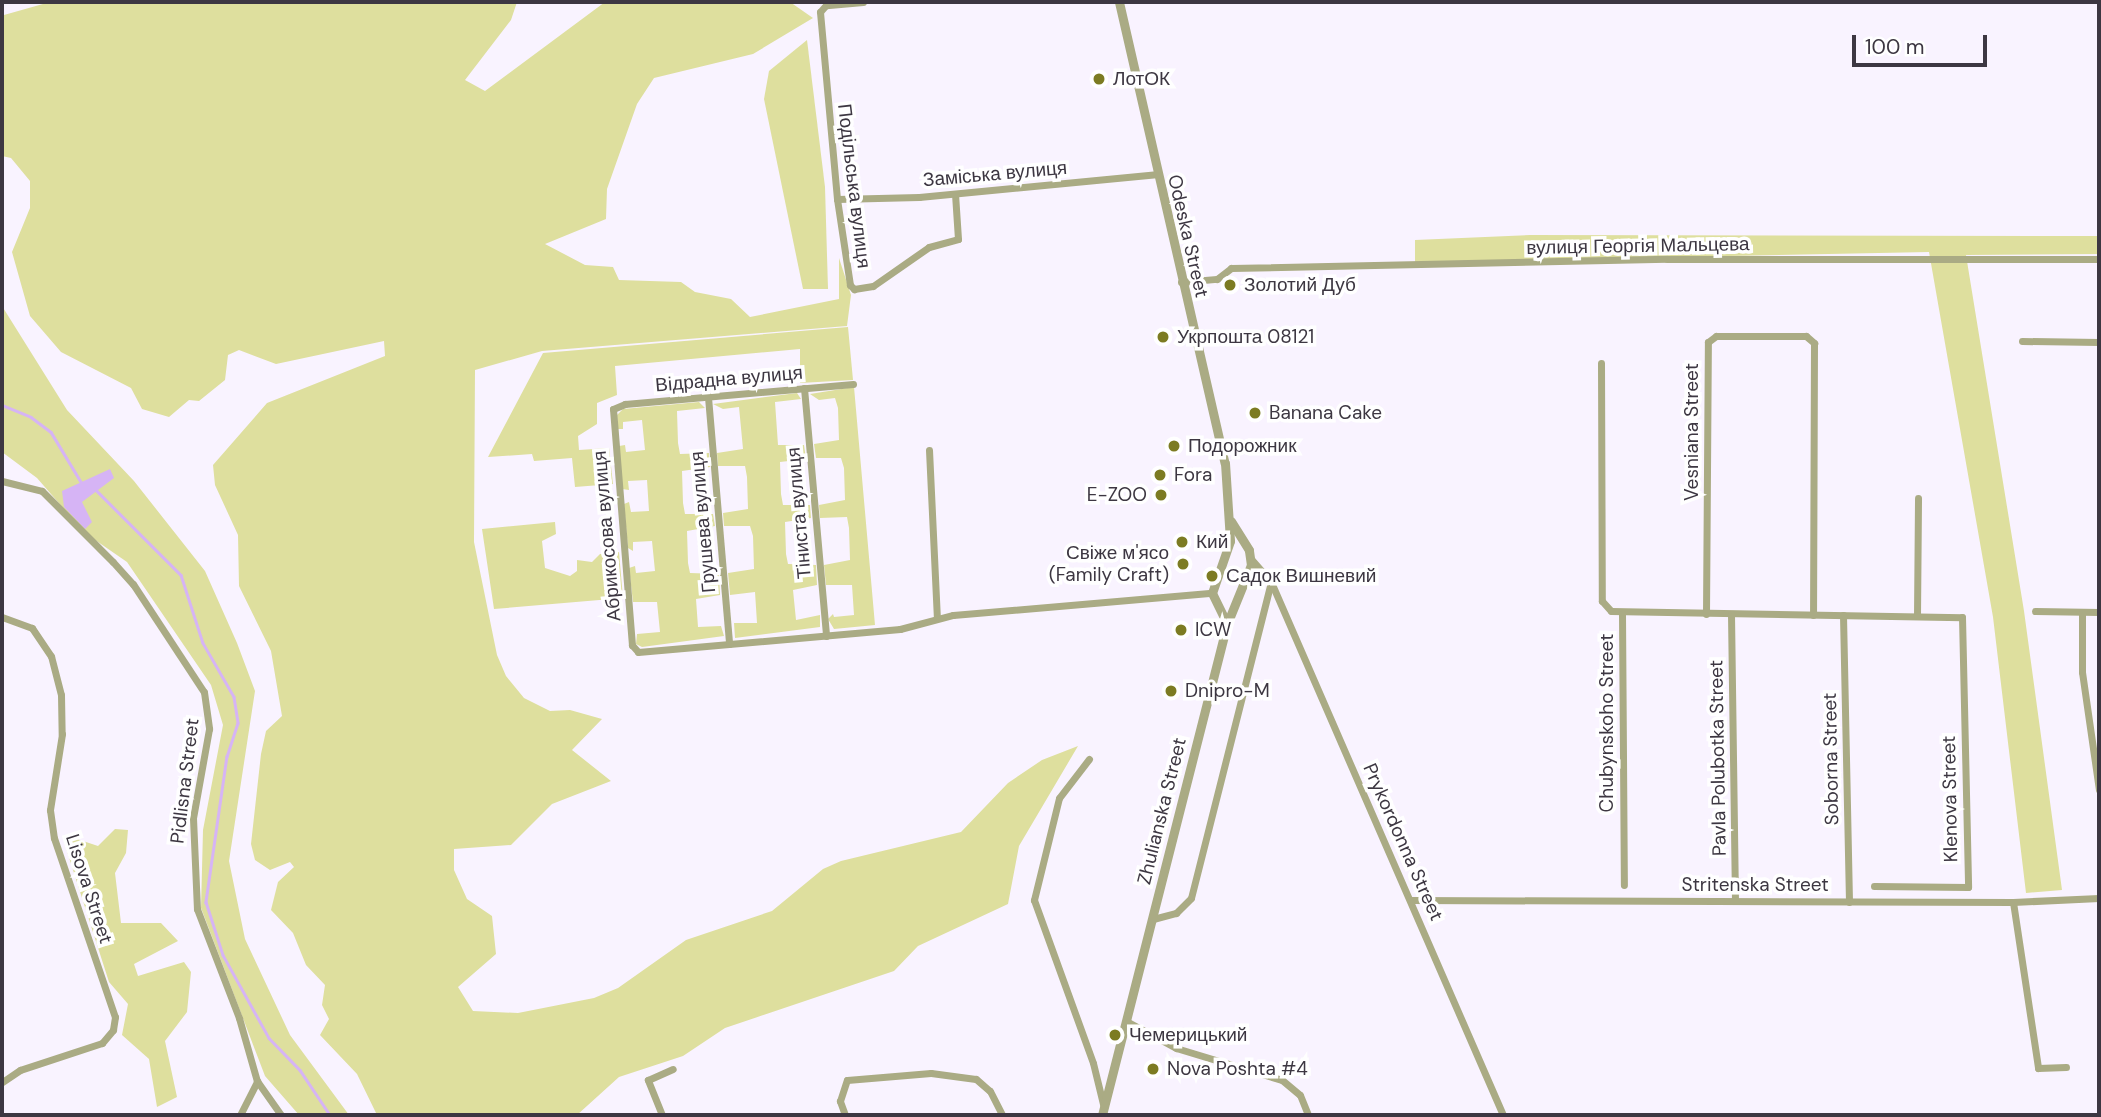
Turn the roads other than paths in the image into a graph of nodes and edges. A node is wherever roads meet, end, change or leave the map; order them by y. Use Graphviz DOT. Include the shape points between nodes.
graph roads {
  1 [pos="863,2"];
  2 [pos="1119,2"];
  3 [pos="1156,174"];
  4 [pos="956,194"];
  5 [pos="837,199"];
  6 [pos="2099,259"];
  7 [pos="1181,282"];
  8 [pos="2022,341"];
  9 [pos="2099,342"];
  10 [pos="1601,363"];
  11 [pos="853,384"];
  12 [pos="804,388"];
  13 [pos="708,397"];
  14 [pos="611,414"];
  15 [pos="929,450"];
  16 [pos="2,481"];
  17 [pos="1918,499"];
  18 [pos="1229,519"];
  19 [pos="1246,545"];
  20 [pos="1229,549"];
  21 [pos="1252,560"];
  22 [pos="1271,582"];
  23 [pos="1213,596"];
  24 [pos="1235,600"];
  25 [pos="2035,611"];
  26 [pos="2082,612"];
  27 [pos="2099,612"];
  28 [pos="1622,614"];
  29 [pos="1706,614"];
  30 [pos="1731,614"];
  31 [pos="1813,615"];
  32 [pos="1843,615"];
  33 [pos="1917,616"];
  34 [pos="2,617"];
  35 [pos="937,617"];
  36 [pos="1227,624"];
  37 [pos="826,636"];
  38 [pos="729,644"];
  39 [pos="1089,759"];
  40 [pos="2099,790"];
  41 [pos="1624,884"];
  42 [pos="1874,886"];
  43 [pos="2099,898"];
  44 [pos="1411,900"];
  45 [pos="1735,901"];
  46 [pos="1849,902"];
  47 [pos="2013,902"];
  48 [pos="1153,919"];
  49 [pos="1129,1022"];
  50 [pos="2066,1067"];
  51 [pos="673,1069"];
  52 [pos="257,1081"];
  53 [pos="2,1082"];
  54 [pos="1104,1114"];
  55 [pos="240,1115"];
  56 [pos="281,1115"];
  57 [pos="662,1115"];
  58 [pos="845,1115"];
  59 [pos="1002,1115"];
  60 [pos="1308,1115"];
  61 [pos="1503,1115"];
  1 -- 5 [label="street, Подільська вулиця" via="826,5 820,12"];
  2 -- 3 [label="street, Odeska Street"];
  3 -- 4 [label="street, Заміська вулиця"];
  3 -- 7 [label="street, Odeska Street"];
  4 -- 5 [label="street, Заміська вулиця"];
  4 -- 5 [label="street, Подільська вулиця" via="958,239 929,247 873,286 855,289 850,285"];
  6 -- 7 [label="street, вулиця Георгія Мальцева" via="1667,259 1231,268 1217,279"];
  7 -- 18 [label="street, Odeska Street" via="1228,490"];
  8 -- 9 [label="street"];
  10 -- 28 [label="street, Chubynskoho Street" via="1602,601"];
  11 -- 12 [label="street, Відрадна вулиця"];
  12 -- 13 [label="street, Відрадна вулиця"];
  12 -- 37 [label="street, Тіниста вулиця"];
  13 -- 14 [label="street, Відрадна вулиця" via="625,404"];
  13 -- 38 [label="street, Грушева вулиця"];
  14 -- 38 [label="street, Абрикосова вулиця" via="632,645 638,652"];
  15 -- 35 [label="street"];
  16 -- 52 [label="street, Pidlisna Street" via="42,491 126,577 204,692 209,729 193,818 197,909 239,1018"];
  17 -- 33 [label="street"];
  18 -- 19 [label="street"];
  18 -- 20 [label="street"];
  19 -- 20 [label="street"];
  19 -- 21 [label="street"];
  20 -- 23 [label="street"];
  21 -- 22 [label="street, Prykordonna Street"];
  21 -- 24 [label="street, Zhulianska Street"];
  22 -- 44 [label="street, Prykordonna Street"];
  22 -- 48 [label="street" via="1191,898 1176,913"];
  23 -- 24 [label="street" via="1223,604"];
  23 -- 35 [label="street"];
  23 -- 36 [label="street"];
  24 -- 36 [label="street, Zhulianska Street"];
  25 -- 26 [label="street"];
  26 -- 27 [label="street"];
  26 -- 40 [label="street" via="2082,672"];
  28 -- 29 [label="street"];
  28 -- 41 [label="street, Chubynskoho Street"];
  29 -- 30 [label="street"];
  29 -- 31 [label="street, Vesniana Street" via="1708,342 1716,336 1807,336 1814,343"];
  30 -- 31 [label="street"];
  30 -- 45 [label="street, Pavla Polubotka Street"];
  31 -- 32 [label="street"];
  32 -- 33 [label="street"];
  32 -- 46 [label="street, Soborna Street"];
  33 -- 42 [label="street, Klenova Street" via="1962,617 1968,887"];
  34 -- 53 [label="street, Lisova Street" via="33,628 51,656 61,695 62,734 50,810 54,838 114,1017 113,1030 102,1043 20,1070"];
  35 -- 37 [label="street" via="900,629"];
  36 -- 48 [label="street, Zhulianska Street"];
  37 -- 38 [label="street"];
  39 -- 54 [label="street" via="1059,798 1034,900 1093,1063"];
  43 -- 47 [label="street, Stritenska Street"];
  44 -- 45 [label="street, Stritenska Street"];
  44 -- 61 [label="street, Prykordonna Street"];
  45 -- 46 [label="street, Stritenska Street"];
  46 -- 47 [label="street, Stritenska Street"];
  47 -- 50 [label="street" via="2038,1068"];
  48 -- 49 [label="street, Zhulianska Street"];
  49 -- 54 [label="street, Zhulianska Street"];
  49 -- 60 [label="street" via="1176,1048 1282,1080 1300,1095"];
  51 -- 57 [label="street" via="648,1080"];
  52 -- 55 [label="street"];
  52 -- 56 [label="street, Pidlisna Street"];
  58 -- 59 [label="street" via="840,1101 847,1080 931,1073 976,1079 990,1091"];
}
